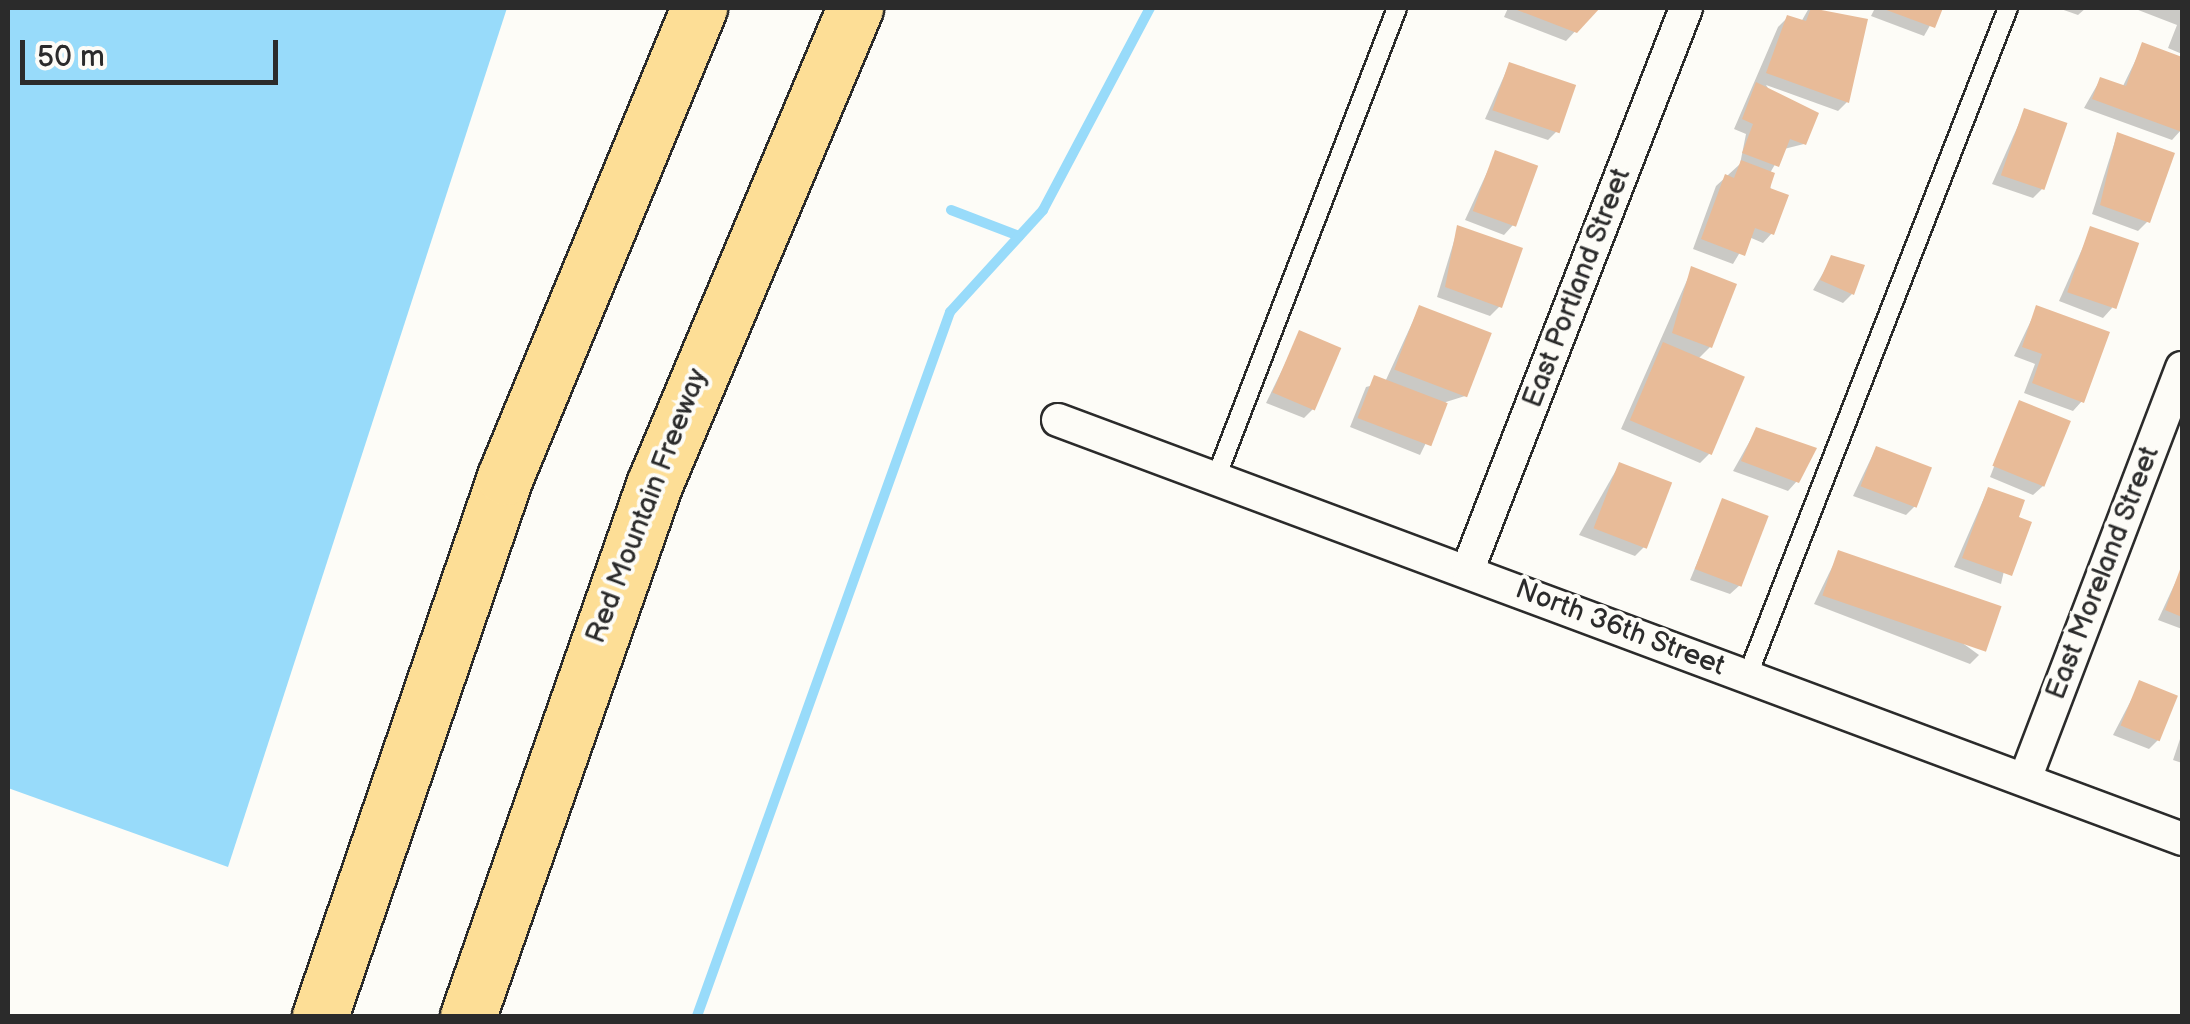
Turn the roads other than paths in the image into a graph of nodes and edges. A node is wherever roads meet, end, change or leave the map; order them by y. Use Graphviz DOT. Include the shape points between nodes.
graph roads {
  1 [pos="699,8"];
  2 [pos="855,8"];
  3 [pos="1398,8"];
  4 [pos="1686,8"];
  5 [pos="2008,8"];
  6 [pos="2182,368"];
  7 [pos="1058,420"];
  8 [pos="1217,475"];
  9 [pos="1468,569"];
  10 [pos="1748,678"];
  11 [pos="2025,779"];
  12 [pos="2182,838"];
  13 [pos="522,852"];
  14 [pos="320,1016"];
  15 [pos="468,1016"];
  16 [pos="489,1016"];
  1 -- 14 [label="highway" via="492,510"];
  2 -- 13 [label="highway, Red Mountain Freeway" via="701,364"];
  3 -- 8 [label="lane"];
  4 -- 9 [label="street, East Portland Street"];
  5 -- 10 [label="lane"];
  6 -- 11 [label="street, East Moreland Street"];
  7 -- 8 [label="street, North 36th Street"];
  8 -- 9 [label="street, North 36th Street"];
  9 -- 10 [label="street, North 36th Street"];
  10 -- 11 [label="street, North 36th Street"];
  11 -- 12 [label="street, North 36th Street"];
  13 -- 15 [label="highway, Red Mountain Freeway"];
  13 -- 16 [label="highway"];
}
